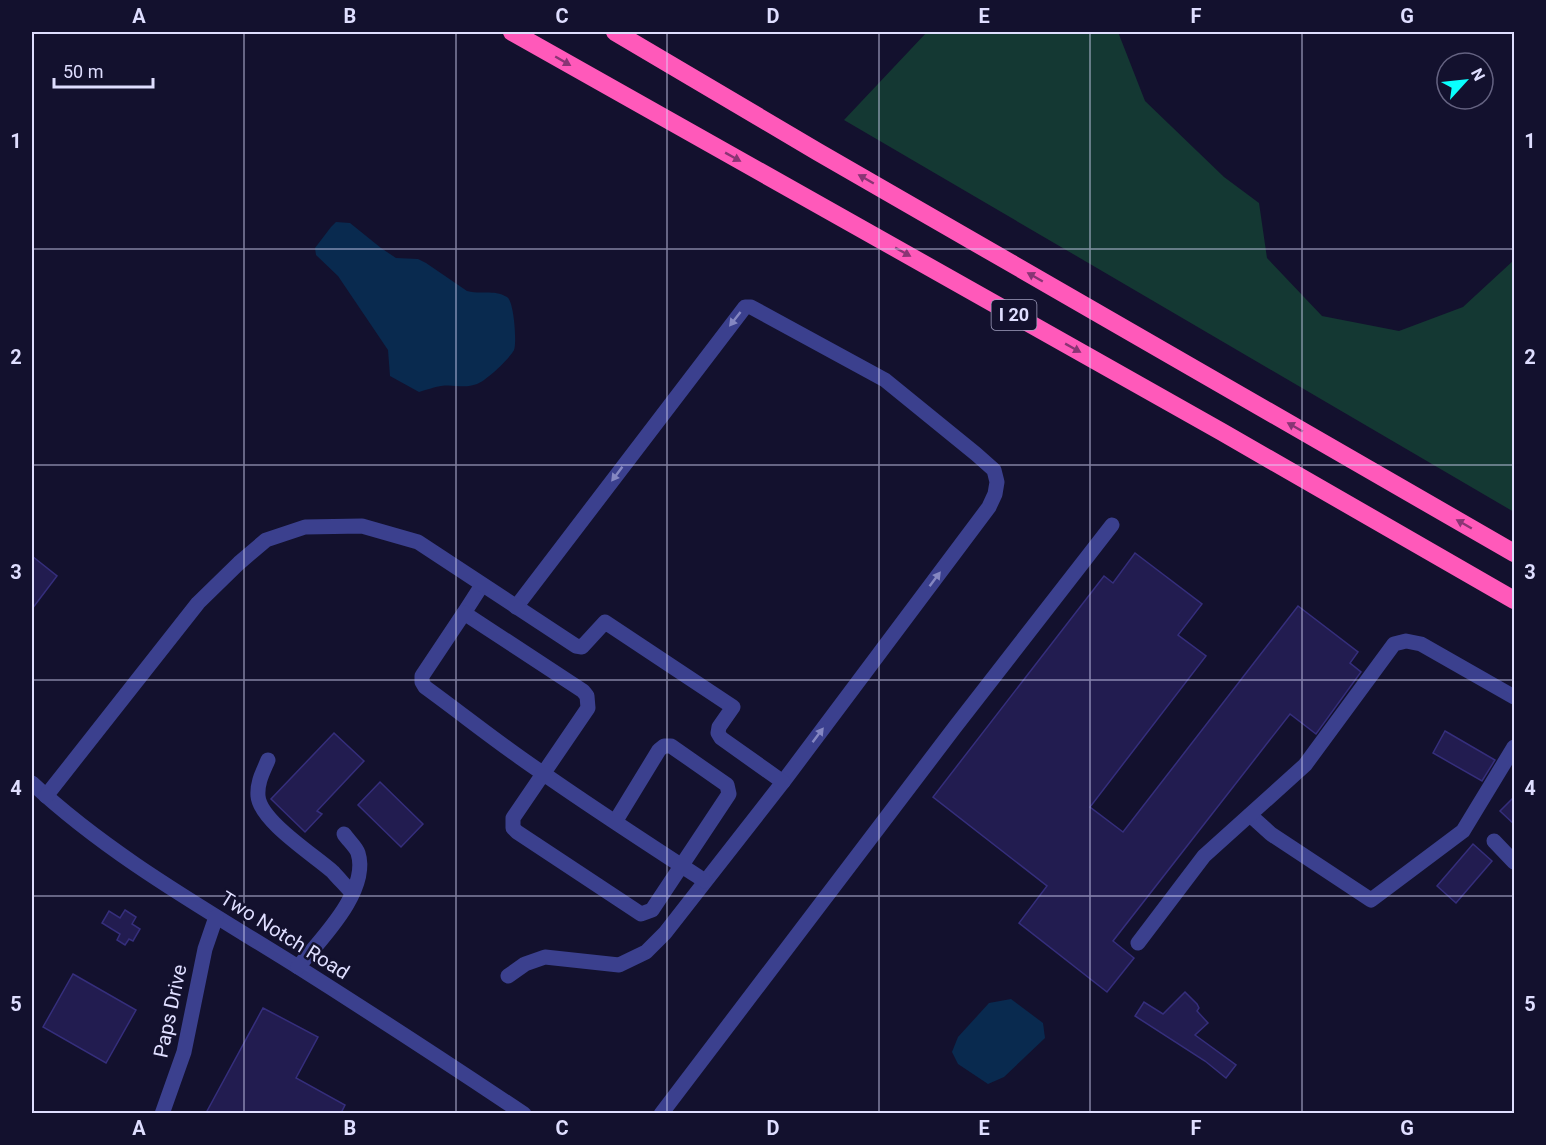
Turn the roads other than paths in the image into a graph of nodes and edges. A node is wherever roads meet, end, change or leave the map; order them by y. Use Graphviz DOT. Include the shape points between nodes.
graph roads {
  1 [pos="512,32"];
  2 [pos="615,32"];
  3 [pos="1112,525"];
  4 [pos="1515,553"];
  5 [pos="482,585"];
  6 [pos="1515,600"];
  7 [pos="516,607"];
  8 [pos="464,613"];
  9 [pos="1515,697"];
  10 [pos="1515,747"];
  11 [pos="268,760"];
  12 [pos="543,774"];
  13 [pos="783,782"];
  14 [pos="32,783"];
  15 [pos="46,796"];
  16 [pos="1250,814"];
  17 [pos="615,822"];
  18 [pos="344,834"];
  19 [pos="1494,841"];
  20 [pos="1515,862"];
  21 [pos="681,865"];
  22 [pos="705,881"];
  23 [pos="352,893"];
  24 [pos="216,917"];
  25 [pos="1138,943"];
  26 [pos="298,967"];
  27 [pos="508,976"];
  28 [pos="162,1113"];
  29 [pos="524,1113"];
  30 [pos="662,1113"];
  1 -- 6 [label="highway, I 20, one-way"];
  4 -- 2 [label="highway, I 20, one-way"];
  3 -- 30 [label="street"];
  5 -- 7 [label="street"];
  5 -- 8 [label="street"];
  5 -- 15 [label="street" via="418,542 362,526 305,527 266,540 198,603"];
  7 -- 13 [label="street" via="576,646 587,643 604,622 702,685 733,707 719,727 721,738"];
  13 -- 7 [label="street, one-way" via="995,495 994,470 885,380 751,306 744,307"];
  8 -- 12 [label="street" via="422,676 422,682"];
  8 -- 12 [label="street" via="587,696 588,708"];
  9 -- 16 [label="street" via="1415,641 1399,642 1391,646 1305,765"];
  10 -- 16 [label="street" via="1463,831 1371,900 1271,834"];
  11 -- 23 [label="street" via="258,782 258,798 265,813"];
  12 -- 17 [label="street"];
  12 -- 21 [label="street" via="513,818 513,828 582,876 640,914 652,910"];
  13 -- 22 [label="street"];
  14 -- 15 [label="street, Two Notch Road"];
  15 -- 24 [label="street, Two Notch Road" via="104,842"];
  16 -- 25 [label="street" via="1204,856"];
  17 -- 21 [label="street"];
  17 -- 21 [label="street" via="659,750 670,746 729,788 729,794"];
  18 -- 23 [label="street" via="358,853 360,879"];
  19 -- 20 [label="street"];
  21 -- 22 [label="street"];
  22 -- 27 [label="street" via="646,952 619,965 544,957"];
  23 -- 26 [label="street" via="342,912"];
  24 -- 26 [label="street, Two Notch Road"];
  24 -- 28 [label="street, Paps Drive" via="205,949 184,1052"];
  26 -- 29 [label="street, Two Notch Road"];
}
